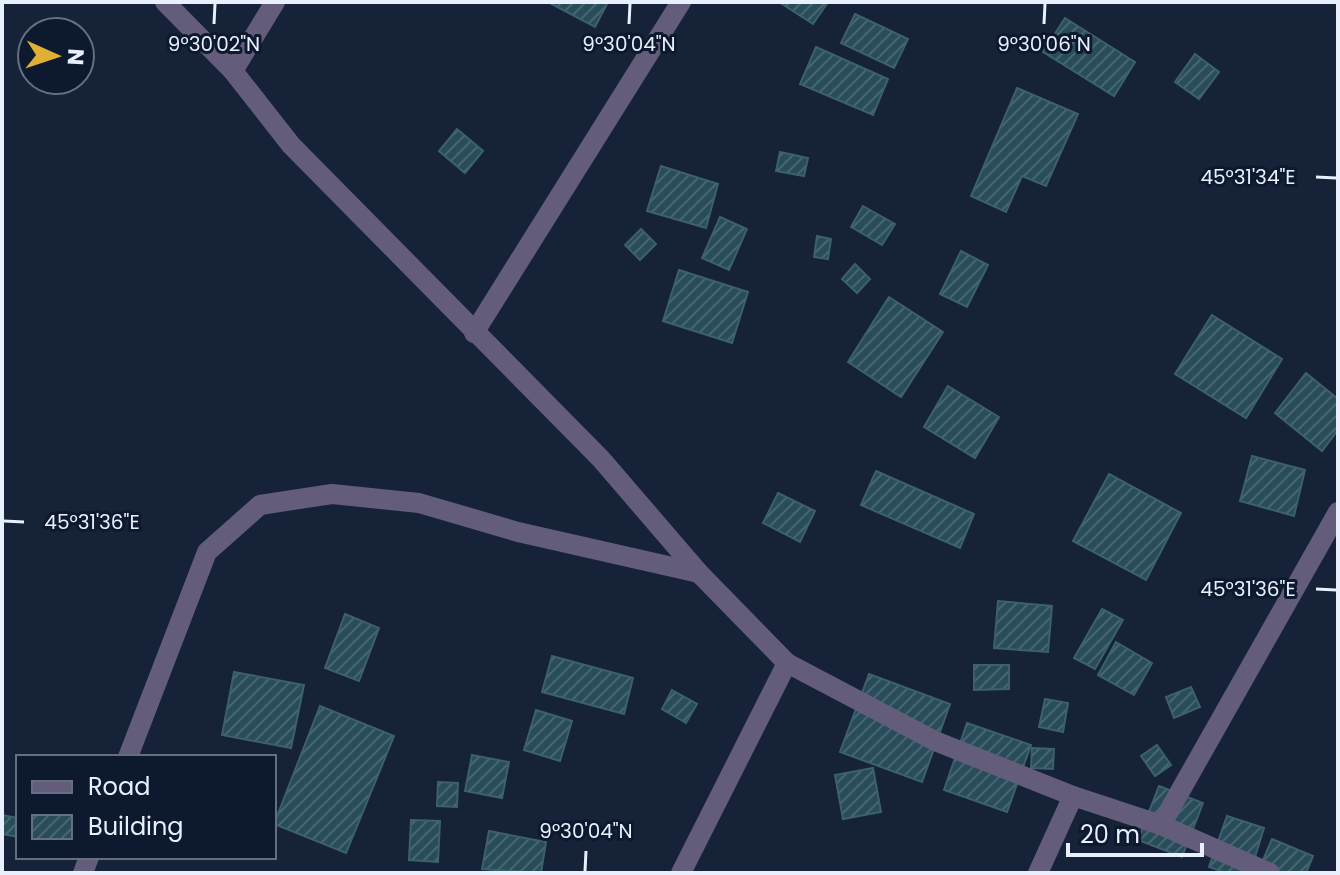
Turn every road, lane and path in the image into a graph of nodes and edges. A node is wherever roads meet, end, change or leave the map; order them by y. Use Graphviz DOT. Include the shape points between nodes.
graph roads {
  1 [pos="165,2"];
  2 [pos="275,2"];
  3 [pos="681,2"];
  4 [pos="233,71"];
  5 [pos="474,333"];
  6 [pos="1338,512"];
  7 [pos="699,573"];
  8 [pos="787,663"];
  9 [pos="129,755"];
  10 [pos="1073,796"];
  11 [pos="1161,825"];
  12 [pos="681,873"];
  13 [pos="1038,873"];
  14 [pos="1270,873"];
  1 -- 4 [label="street"];
  2 -- 4 [label="street"];
  3 -- 5 [label="street"];
  4 -- 5 [label="street" via="291,145"];
  5 -- 7 [label="street" via="601,459"];
  6 -- 11 [label="street"];
  7 -- 8 [label="street"];
  7 -- 9 [label="street" via="518,532 419,503 332,494 260,505 207,552"];
  8 -- 10 [label="street" via="935,741"];
  8 -- 12 [label="street"];
  10 -- 11 [label="street"];
  10 -- 13 [label="street"];
  11 -- 14 [label="street"];
}
